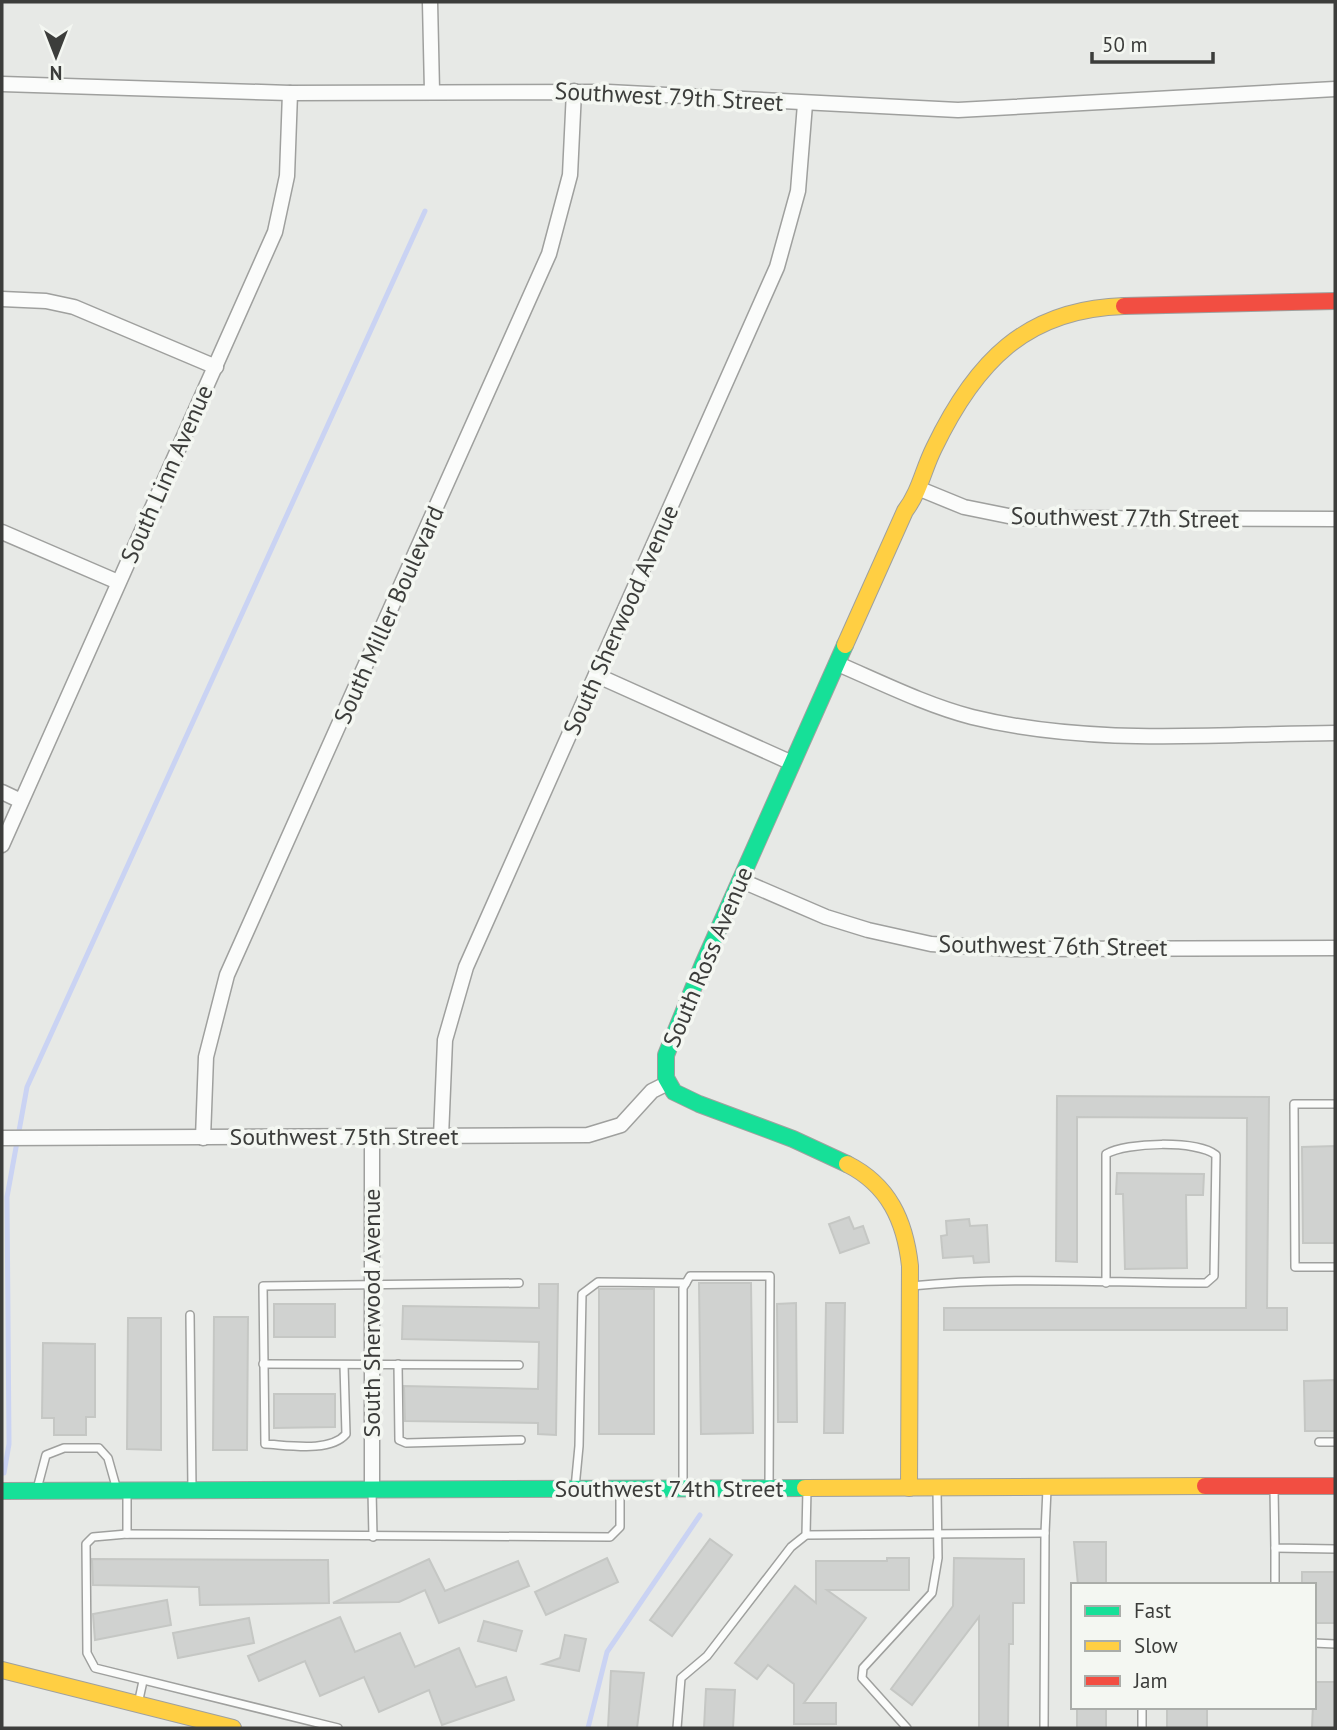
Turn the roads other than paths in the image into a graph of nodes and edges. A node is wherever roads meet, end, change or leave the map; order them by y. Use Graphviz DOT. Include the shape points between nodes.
graph roads {
  1 [pos="430,2"];
  2 [pos="2,84"];
  3 [pos="1335,89"];
  4 [pos="574,91"];
  5 [pos="432,92"];
  6 [pos="290,93"];
  7 [pos="805,104"];
  8 [pos="2,299"];
  9 [pos="1335,301"];
  10 [pos="216,367"];
  11 [pos="920,489"];
  12 [pos="1335,519"];
  13 [pos="2,532"];
  14 [pos="118,582"];
  15 [pos="838,664"];
  16 [pos="596,676"];
  17 [pos="1335,733"];
  18 [pos="792,762"];
  19 [pos="2,792"];
  20 [pos="21,801"];
  21 [pos="2,845"];
  22 [pos="740,880"];
  23 [pos="1335,948"];
  24 [pos="668,1083"];
  25 [pos="1335,1104"];
  26 [pos="372,1137"];
  27 [pos="441,1137"];
  28 [pos="2,1138"];
  29 [pos="203,1138"];
  30 [pos="1335,1267"];
  31 [pos="519,1283"];
  32 [pos="686,1283"];
  33 [pos="1105,1283"];
  34 [pos="372,1284"];
  35 [pos="910,1286"];
  36 [pos="190,1315"];
  37 [pos="263,1364"];
  38 [pos="344,1364"];
  39 [pos="372,1364"];
  40 [pos="398,1364"];
  41 [pos="519,1365"];
  42 [pos="521,1440"];
  43 [pos="1319,1442"];
  44 [pos="1335,1442"];
  45 [pos="1335,1486"];
  46 [pos="1047,1487"];
  47 [pos="769,1488"];
  48 [pos="807,1488"];
  49 [pos="909,1488"];
  50 [pos="937,1488"];
  51 [pos="1274,1488"];
  52 [pos="372,1489"];
  53 [pos="575,1489"];
  54 [pos="683,1489"];
  55 [pos="2,1490"];
  56 [pos="37,1490"];
  57 [pos="122,1490"];
  58 [pos="192,1490"];
  59 [pos="620,1490"];
  60 [pos="1045,1533"];
  61 [pos="127,1534"];
  62 [pos="806,1535"];
  63 [pos="936,1535"];
  64 [pos="373,1537"];
  65 [pos="1275,1548"];
  66 [pos="1335,1549"];
  67 [pos="1275,1583"];
  68 [pos="1316,1643"];
  69 [pos="1335,1644"];
  70 [pos="2,1670"];
  71 [pos="143,1681"];
  72 [pos="138,1704"];
  73 [pos="1142,1709"];
  74 [pos="233,1728"];
  75 [pos="338,1728"];
  76 [pos="677,1728"];
  77 [pos="907,1728"];
  78 [pos="1044,1728"];
  79 [pos="1142,1728"];
  1 -- 5 [label="street"];
  2 -- 6 [label="street, Southwest 79th Street"];
  3 -- 7 [label="street, Southwest 79th Street" via="958,110"];
  4 -- 5 [label="street, Southwest 79th Street"];
  4 -- 7 [label="street, Southwest 79th Street"];
  4 -- 29 [label="street, South Miller Boulevard" via="570,175 549,254 228,975 206,1058"];
  5 -- 6 [label="street, Southwest 79th Street"];
  6 -- 10 [label="street, South Linn Avenue" via="287,176 280,216"];
  7 -- 16 [label="street, South Sherwood Avenue" via="798,191 777,267"];
  8 -- 10 [label="street" via="74,307"];
  9 -- 11 [label="street, South Ross Avenue" via="1107,306 1053,317 1001,347 972,378 928,461"];
  10 -- 14 [label="street, South Linn Avenue"];
  11 -- 12 [label="street, Southwest 77th Street" via="964,507 1018,518"];
  11 -- 15 [label="street, South Ross Avenue" via="905,511"];
  13 -- 14 [label="street"];
  14 -- 20 [label="street, South Linn Avenue"];
  15 -- 17 [label="street" via="948,709 1035,729 1108,734"];
  15 -- 18 [label="street, South Ross Avenue"];
  16 -- 18 [label="street"];
  16 -- 27 [label="street, South Sherwood Avenue" via="463,977 445,1041"];
  18 -- 22 [label="street, South Ross Avenue"];
  19 -- 20 [label="street"];
  20 -- 21 [label="street, South Linn Avenue"];
  22 -- 23 [label="street, Southwest 76th Street" via="868,930 962,947"];
  22 -- 24 [label="street, South Ross Avenue" via="666,1055"];
  24 -- 27 [label="street, Southwest 75th Street" via="652,1091 621,1125 600,1133"];
  24 -- 35 [label="street, South Ross Avenue" via="679,1095 841,1161 875,1182 894,1205 903,1227"];
  25 -- 30 [label="lane" via="1294,1104 1295,1267"];
  26 -- 27 [label="street, Southwest 75th Street"];
  26 -- 29 [label="street, Southwest 75th Street"];
  26 -- 34 [label="street, South Sherwood Avenue"];
  28 -- 29 [label="street, Southwest 75th Street"];
  31 -- 34 [label="lane"];
  32 -- 47 [label="lane" via="690,1276 770,1276"];
  32 -- 53 [label="lane" via="598,1282 582,1294"];
  32 -- 54 [label="lane"];
  33 -- 33 [label="lane" via="1206,1283 1214,1276 1216,1154 1204,1146 1120,1146 1105,1154"];
  33 -- 35 [label="lane"];
  34 -- 37 [label="lane" via="262,1286"];
  34 -- 39 [label="street, South Sherwood Avenue"];
  35 -- 49 [label="street, South Ross Avenue"];
  36 -- 58 [label="lane"];
  37 -- 38 [label="lane"];
  37 -- 38 [label="lane" via="265,1444 324,1445 341,1441 346,1434"];
  38 -- 39 [label="lane"];
  39 -- 40 [label="lane"];
  39 -- 52 [label="street, South Sherwood Avenue"];
  40 -- 41 [label="lane"];
  40 -- 42 [label="lane" via="399,1440"];
  43 -- 44 [label="lane"];
  45 -- 51 [label="street, Southwest 74th Street"];
  46 -- 50 [label="street, Southwest 74th Street"];
  46 -- 51 [label="street, Southwest 74th Street"];
  46 -- 60 [label="lane"];
  47 -- 48 [label="street, Southwest 74th Street"];
  47 -- 54 [label="street, Southwest 74th Street"];
  48 -- 49 [label="street, Southwest 74th Street"];
  48 -- 62 [label="lane"];
  49 -- 50 [label="street, Southwest 74th Street"];
  50 -- 63 [label="lane"];
  51 -- 65 [label="lane"];
  52 -- 53 [label="street, Southwest 74th Street"];
  52 -- 58 [label="street, Southwest 74th Street"];
  52 -- 64 [label="lane"];
  53 -- 59 [label="street, Southwest 74th Street"];
  54 -- 59 [label="street, Southwest 74th Street"];
  55 -- 56 [label="street, Southwest 74th Street"];
  56 -- 57 [label="street, Southwest 74th Street"];
  56 -- 57 [label="lane" via="46,1455 64,1448 99,1448"];
  57 -- 58 [label="street, Southwest 74th Street"];
  57 -- 61 [label="lane"];
  59 -- 64 [label="lane" via="620,1527 610,1537"];
  60 -- 63 [label="lane"];
  60 -- 78 [label="lane"];
  61 -- 64 [label="lane"];
  61 -- 71 [label="lane" via="93,1536 86,1544 87,1653 95,1668"];
  62 -- 63 [label="lane"];
  62 -- 76 [label="lane" via="791,1547 707,1656 681,1678"];
  63 -- 77 [label="lane" via="938,1558 932,1593 863,1668 862,1678"];
  65 -- 66 [label="lane"];
  65 -- 67 [label="lane"];
  68 -- 69 [label="lane"];
  70 -- 72 [label="street"];
  71 -- 72 [label="lane"];
  71 -- 75 [label="lane"];
  72 -- 74 [label="street"];
  73 -- 79 [label="lane"];
}
